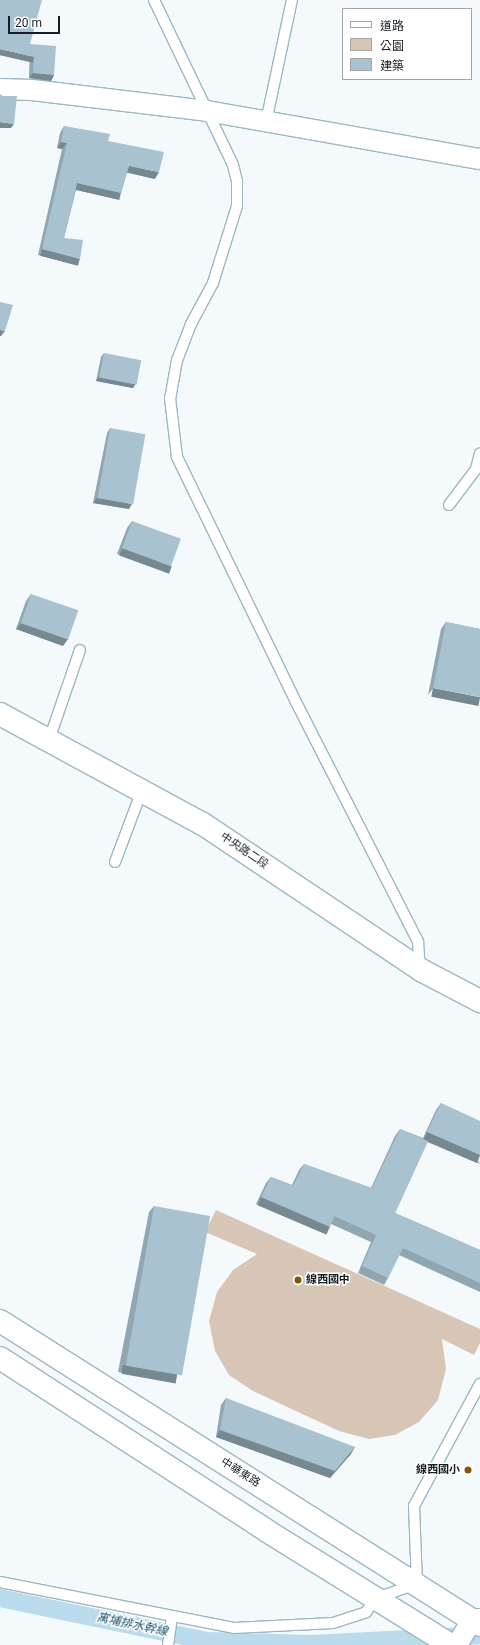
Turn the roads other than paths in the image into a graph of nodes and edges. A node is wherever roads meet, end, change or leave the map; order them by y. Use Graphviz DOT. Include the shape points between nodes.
graph roads {
  1 [pos="154,0"];
  2 [pos="292,0"];
  3 [pos="0,90"];
  4 [pos="207,111"];
  5 [pos="266,122"];
  6 [pos="480,159"];
  7 [pos="480,453"];
  8 [pos="449,505"];
  9 [pos="80,650"];
  10 [pos="0,714"];
  11 [pos="49,740"];
  12 [pos="142,790"];
  13 [pos="115,862"];
  14 [pos="421,970"];
  15 [pos="480,1001"];
  16 [pos="0,1321"];
  17 [pos="0,1358"];
  18 [pos="480,1384"];
  19 [pos="0,1582"];
  20 [pos="417,1584"];
  21 [pos="376,1598"];
  22 [pos="172,1618"];
  23 [pos="477,1622"];
  24 [pos="168,1645"];
  25 [pos="451,1645"];
  26 [pos="457,1645"];
  1 -- 4 [label="lane"];
  2 -- 5 [label="lane"];
  3 -- 4 [label="street" via="32,90"];
  4 -- 5 [label="street"];
  4 -- 14 [label="lane" via="233,165 237,181 237,206 213,282 191,324 177,360 170,398 176,457 298,706 418,942"];
  5 -- 6 [label="street"];
  7 -- 8 [label="lane" via="476,469"];
  9 -- 11 [label="lane"];
  10 -- 11 [label="main road, 中央路二段"];
  11 -- 12 [label="main road, 中央路二段"];
  12 -- 13 [label="lane"];
  12 -- 14 [label="main road, 中央路二段" via="203,824"];
  14 -- 15 [label="main road, 中央路二段"];
  16 -- 20 [label="main road, 中華東路"];
  17 -- 21 [label="main road" via="267,1531"];
  18 -- 20 [label="lane" via="414,1506"];
  19 -- 22 [label="lane"];
  20 -- 21 [label="lane"];
  20 -- 23 [label="main road, 中華東路"];
  21 -- 22 [label="lane" via="366,1612 333,1623 234,1628"];
  21 -- 25 [label="main road"];
  22 -- 24 [label="lane"];
  23 -- 26 [label="street"];
}
